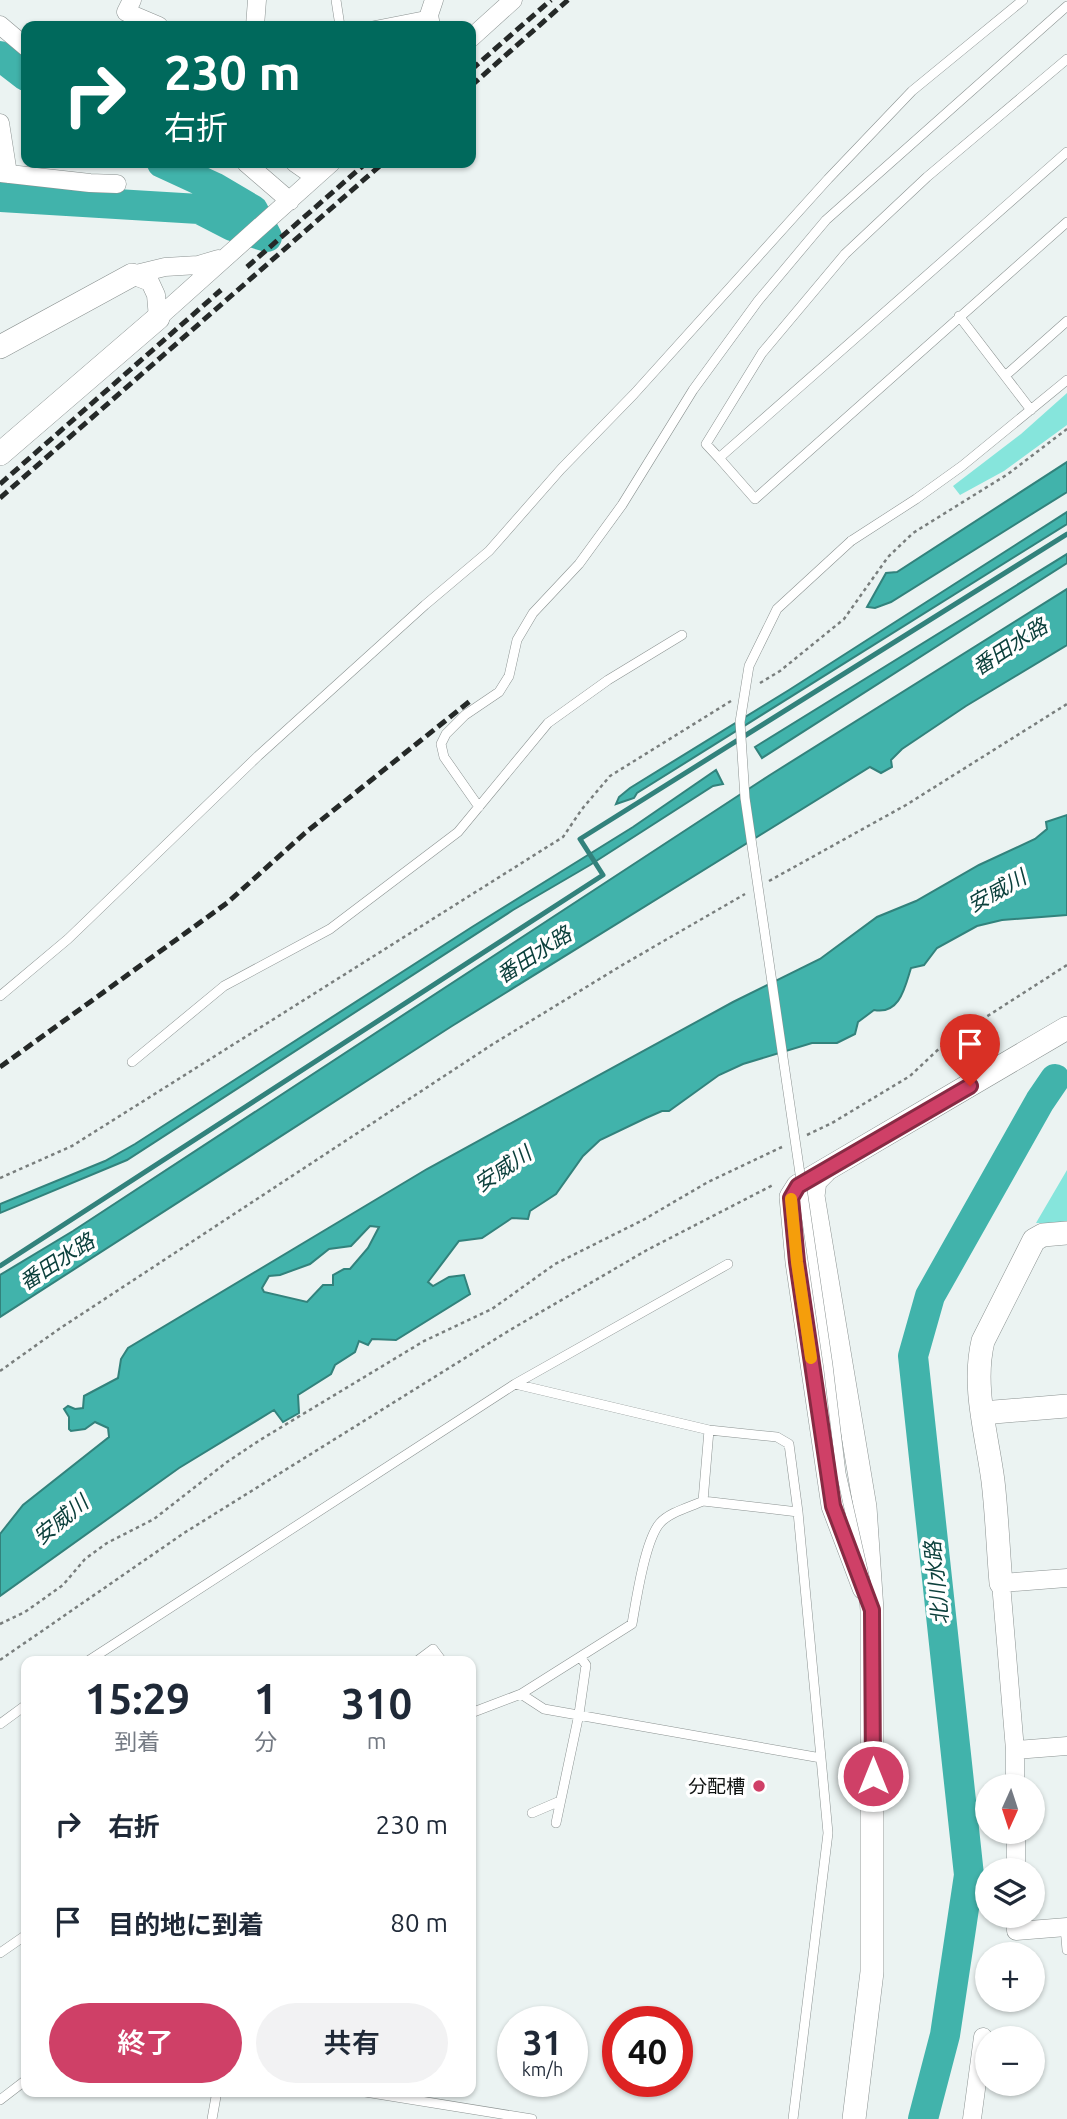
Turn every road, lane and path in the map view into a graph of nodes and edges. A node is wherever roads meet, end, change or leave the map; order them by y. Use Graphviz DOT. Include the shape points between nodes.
graph roads {
  1 [pos="132,0"];
  2 [pos="257,0"];
  3 [pos="335,0"];
  4 [pos="513,0"];
  5 [pos="1023,0"];
  6 [pos="1067,6"];
  7 [pos="431,14"];
  8 [pos="147,21"];
  9 [pos="255,21"];
  10 [pos="340,21"];
  11 [pos="397,21"];
  12 [pos="0,25"];
  13 [pos="476,33"];
  14 [pos="21,43"];
  15 [pos="1067,59"];
  16 [pos="0,123"];
  17 [pos="1067,152"];
  18 [pos="252,168"];
  19 [pos="302,168"];
  20 [pos="325,168"];
  21 [pos="4,173"];
  22 [pos="315,177"];
  23 [pos="117,184"];
  24 [pos="290,201"];
  25 [pos="1067,222"];
  26 [pos="228,253"];
  27 [pos="132,275"];
  28 [pos="959,316"];
  29 [pos="158,318"];
  30 [pos="1067,321"];
  31 [pos="0,347"];
  32 [pos="1005,376"];
  33 [pos="1067,380"];
  34 [pos="1031,410"];
  35 [pos="1067,429"];
  36 [pos="0,454"];
  37 [pos="719,458"];
  38 [pos="681,635"];
  39 [pos="757,685"];
  40 [pos="735,699"];
  41 [pos="1067,704"];
  42 [pos="479,807"];
  43 [pos="760,886"];
  44 [pos="748,893"];
  45 [pos="1067,965"];
  46 [pos="0,996"];
  47 [pos="1067,1028"];
  48 [pos="132,1062"];
  49 [pos="807,1135"];
  50 [pos="782,1147"];
  51 [pos="825,1171"];
  52 [pos="0,1178"];
  53 [pos="773,1185"];
  54 [pos="1067,1233"];
  55 [pos="728,1264"];
  56 [pos="0,1371"];
  57 [pos="515,1384"];
  58 [pos="1067,1406"];
  59 [pos="982,1413"];
  60 [pos="709,1430"];
  61 [pos="704,1501"];
  62 [pos="798,1512"];
  63 [pos="1067,1578"];
  64 [pos="1001,1583"];
  65 [pos="872,1610"];
  66 [pos="0,1623"];
  67 [pos="96,1656"];
  68 [pos="424,1656"];
  69 [pos="438,1656"];
  70 [pos="581,1658"];
  71 [pos="0,1660"];
  72 [pos="521,1694"];
  73 [pos="21,1709"];
  74 [pos="476,1710"];
  75 [pos="579,1714"];
  76 [pos="0,1724"];
  77 [pos="1067,1745"];
  78 [pos="1015,1750"];
  79 [pos="821,1758"];
  80 [pos="1016,1774"];
  81 [pos="560,1801"];
  82 [pos="532,1812"];
  83 [pos="556,1823"];
  84 [pos="1066,1927"];
  85 [pos="1016,1928"];
  86 [pos="21,1939"];
  87 [pos="1067,1950"];
  88 [pos="0,1954"];
  89 [pos="21,2084"];
  90 [pos="975,2096"];
  91 [pos="216,2097"];
  92 [pos="396,2097"];
  93 [pos="0,2100"];
  94 [pos="212,2119"];
  95 [pos="532,2119"];
  96 [pos="793,2119"];
  97 [pos="854,2119"];
  98 [pos="972,2119"];
  1 -- 8 [label="street" via="126,12"];
  2 -- 9 [label="street"];
  3 -- 10 [label="lane"];
  4 -- 13 [label="street"];
  5 -- 46 [label="lane" via="912,91 489,551 258,756 68,939"];
  6 -- 42 [label="lane" via="826,220 693,390 622,505 579,564 533,613 517,640 509,676 499,692 446,734 441,744 444,757"];
  7 -- 11 [label="lane"];
  12 -- 14 [label="street"];
  15 -- 37 [label="lane" via="927,177 845,254 761,353 706,444"];
  16 -- 21 [label="street"];
  17 -- 37 [label="lane"];
  18 -- 24 [label="street"];
  19 -- 22 [label="street"];
  20 -- 22 [label="street"];
  21 -- 23 [label="street"];
  22 -- 24 [label="street"];
  24 -- 26 [label="street"];
  25 -- 28 [label="lane"];
  26 -- 27 [label="street" via="198,265"];
  26 -- 29 [label="street"];
  27 -- 29 [label="street" via="150,282"];
  27 -- 31 [label="street"];
  28 -- 32 [label="lane"];
  28 -- 37 [label="lane" via="755,499"];
  29 -- 36 [label="street"];
  30 -- 32 [label="lane"];
  32 -- 34 [label="lane"];
  33 -- 34 [label="lane"];
  34 -- 65 [label="lane, bridge" via="962,466 851,541 777,609 748,666 740,722 745,798 841,1473"];
  35 -- 39 [label="path" via="1008,474 913,533 888,557 844,619"];
  38 -- 42 [label="lane" via="548,723"];
  40 -- 52 [label="path" via="610,776 563,837 72,1146"];
  41 -- 43 [label="path" via="906,804"];
  42 -- 48 [label="lane" via="458,832 330,929 225,986"];
  44 -- 56 [label="path" via="493,1044"];
  45 -- 49 [label="path" via="944,1044 910,1076"];
  47 -- 51 [label="street"];
  50 -- 66 [label="path" via="555,1264 492,1309 424,1341 260,1440 154,1519 85,1559 63,1585 25,1612"];
  51 -- 65 [label="street" via="815,1181 813,1196 865,1507"];
  51 -- 65 [label="street" via="798,1186 791,1210 833,1506"];
  53 -- 71 [label="path" via="646,1250 510,1330 184,1533"];
  54 -- 59 [label="street" via="1034,1240 983,1341 979,1359"];
  55 -- 57 [label="lane"];
  57 -- 60 [label="lane"];
  57 -- 67 [label="lane"];
  58 -- 59 [label="street"];
  59 -- 64 [label="street"];
  60 -- 61 [label="lane"];
  60 -- 62 [label="lane" via="777,1437 789,1444"];
  61 -- 62 [label="lane"];
  61 -- 70 [label="lane" via="659,1524 649,1546 632,1624"];
  62 -- 79 [label="lane"];
  63 -- 64 [label="street"];
  64 -- 78 [label="street"];
  65 -- 97 [label="street" via="872,1972"];
  68 -- 69 [label="lane" via="433,1649"];
  70 -- 72 [label="lane"];
  70 -- 75 [label="lane" via="586,1665"];
  72 -- 74 [label="lane"];
  72 -- 75 [label="lane" via="544,1709"];
  73 -- 76 [label="lane"];
  75 -- 79 [label="lane"];
  75 -- 81 [label="lane"];
  77 -- 78 [label="street"];
  78 -- 80 [label="street"];
  79 -- 96 [label="lane" via="828,1833"];
  81 -- 82 [label="lane"];
  81 -- 83 [label="lane"];
  84 -- 85 [label="street"];
  84 -- 87 [label="lane"];
  86 -- 88 [label="lane"];
  89 -- 93 [label="lane"];
  90 -- 98 [label="street"];
  91 -- 94 [label="lane"];
  92 -- 95 [label="lane"];
}
